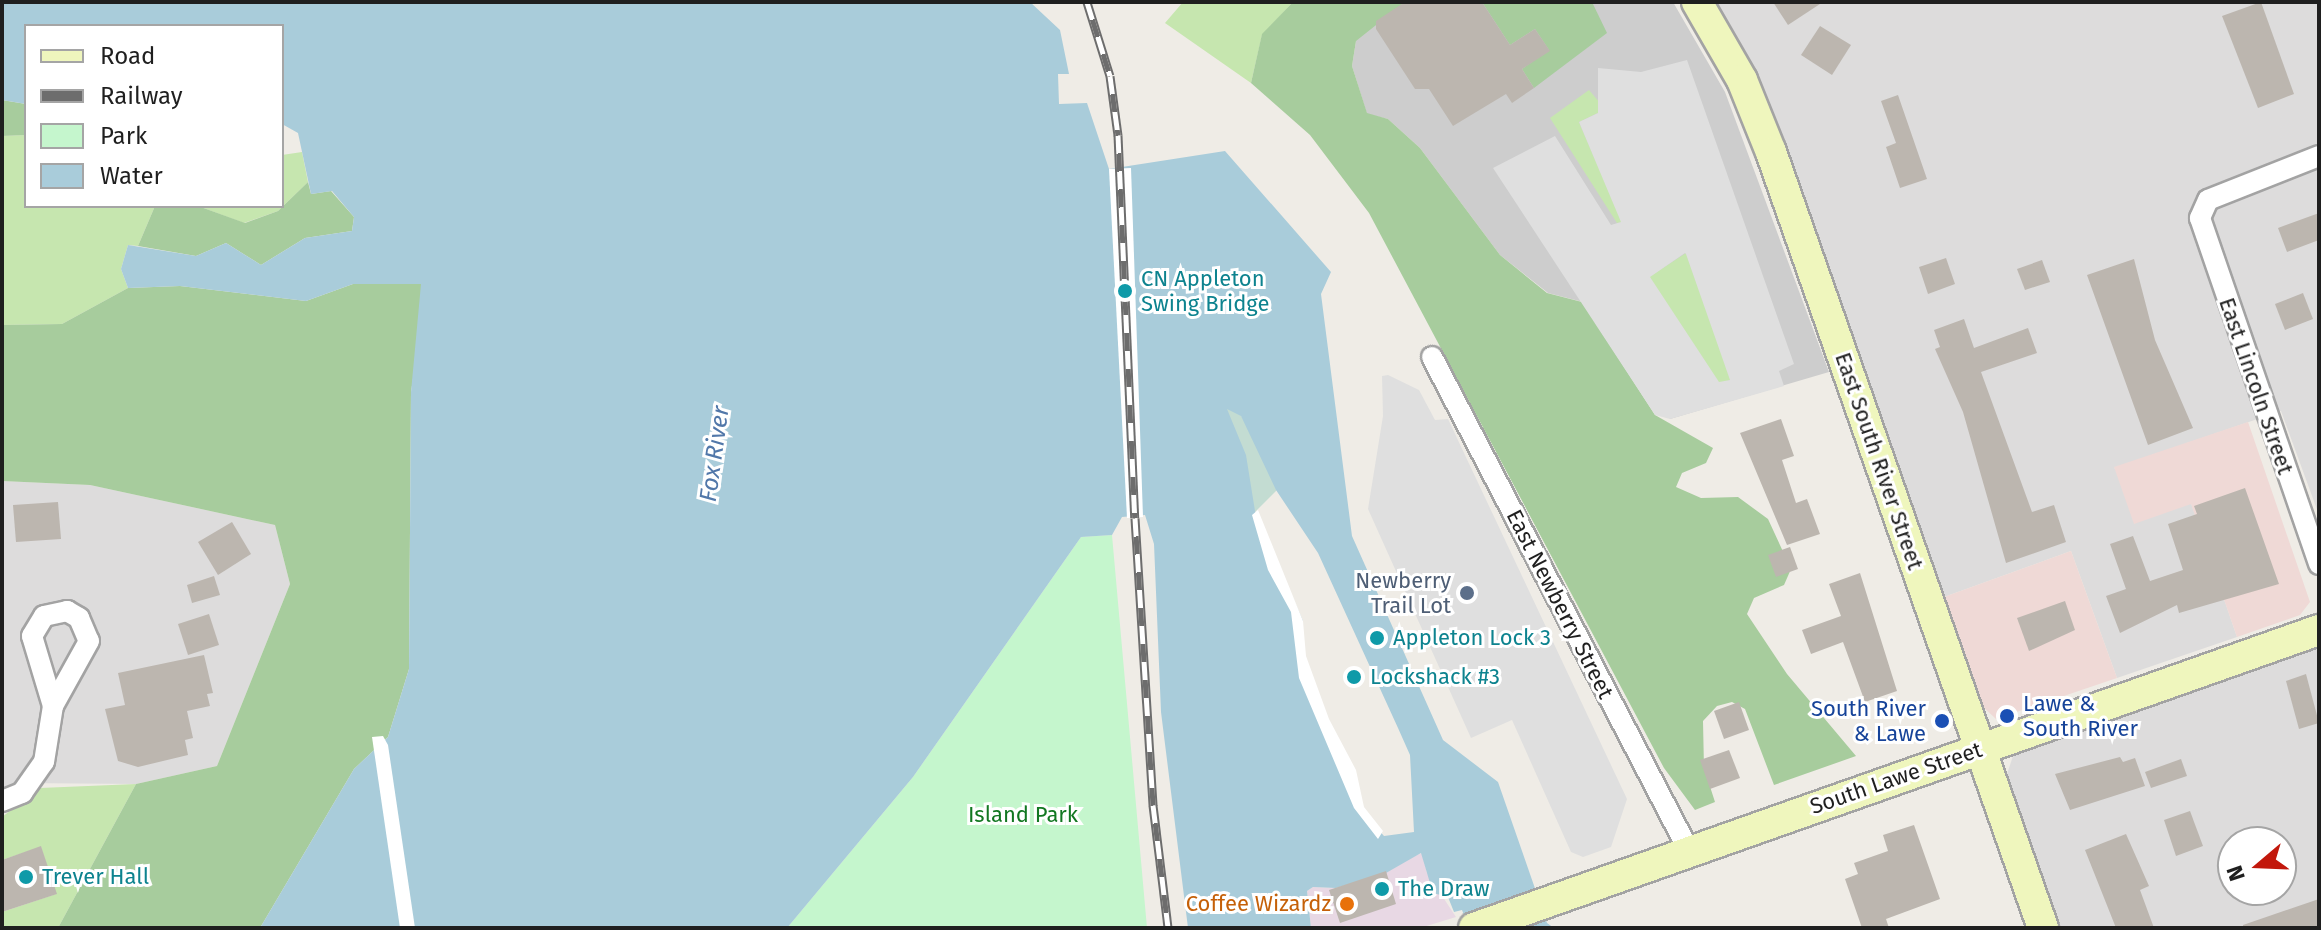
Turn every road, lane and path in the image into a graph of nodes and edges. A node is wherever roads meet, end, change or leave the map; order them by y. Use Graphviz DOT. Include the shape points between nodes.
graph roads {
  1 [pos="1697,2"];
  2 [pos="2319,156"];
  3 [pos="1432,357"];
  4 [pos="2319,564"];
  5 [pos="2319,630"];
  6 [pos="53,706"];
  7 [pos="1979,749"];
  8 [pos="2,801"];
  9 [pos="1689,851"];
  10 [pos="1474,928"];
  11 [pos="2043,928"];
  1 -- 7 [label="street, East South River Street" via="1732,59 1766,140"];
  2 -- 4 [label="street, East Lincoln Street" via="2219,195 2202,208 2202,233"];
  3 -- 9 [label="street, East Newberry Street"];
  5 -- 7 [label="street, South Lawe Street"];
  6 -- 8 [label="street" via="44,762 22,793"];
  7 -- 9 [label="street, South Lawe Street"];
  7 -- 11 [label="street, East South River Street"];
  9 -- 10 [label="street, South Lawe Street"];
}
